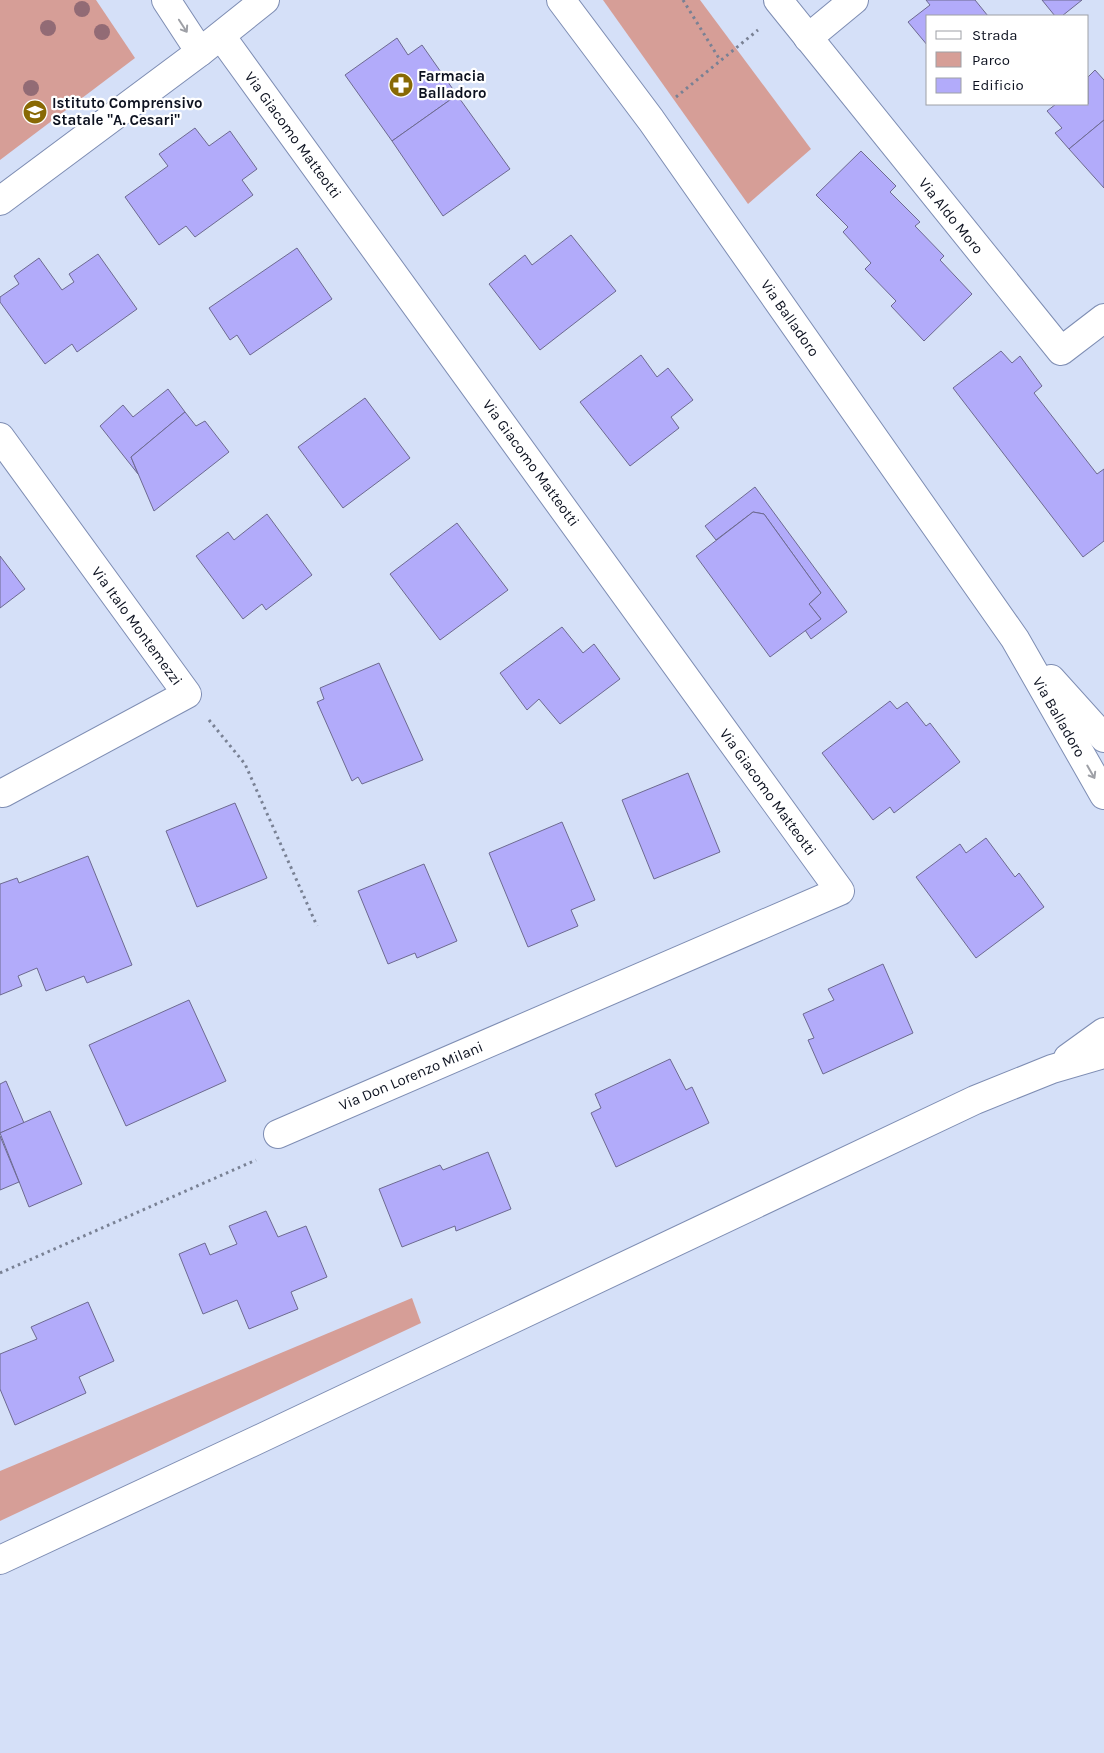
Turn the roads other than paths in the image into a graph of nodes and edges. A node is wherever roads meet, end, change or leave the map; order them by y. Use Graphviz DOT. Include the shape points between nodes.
graph roads {
  1 [pos="166,0"];
  2 [pos="265,0"];
  3 [pos="561,0"];
  4 [pos="854,0"];
  5 [pos="781,4"];
  6 [pos="808,38"];
  7 [pos="211,44"];
  8 [pos="0,201"];
  9 [pos="1104,318"];
  10 [pos="0,437"];
  11 [pos="1015,639"];
  12 [pos="1104,738"];
  13 [pos="4,793"];
  14 [pos="1104,795"];
  15 [pos="840,891"];
  16 [pos="1104,1032"];
  17 [pos="1104,1054"];
  18 [pos="1052,1068"];
  19 [pos="278,1134"];
  20 [pos="0,1560"];
  1 -- 7 [label="street, Via Giacomo Matteotti, one-way"];
  2 -- 7 [label="street"];
  3 -- 11 [label="street, Via Balladoro" via="651,120"];
  4 -- 6 [label="street"];
  5 -- 6 [label="street, Via Aldo Moro"];
  6 -- 9 [label="street, Via Aldo Moro" via="1061,351"];
  7 -- 8 [label="street"];
  7 -- 15 [label="street, Via Giacomo Matteotti"];
  10 -- 13 [label="street, Via Italo Montemezzi" via="187,694"];
  11 -- 12 [label="street, Via Balladoro"];
  11 -- 14 [label="street, Via Balladoro, one-way"];
  15 -- 19 [label="street, Via Don Lorenzo Milani"];
  16 -- 18 [label="street"];
  17 -- 18 [label="street"];
  18 -- 20 [label="street" via="975,1100"];
}
